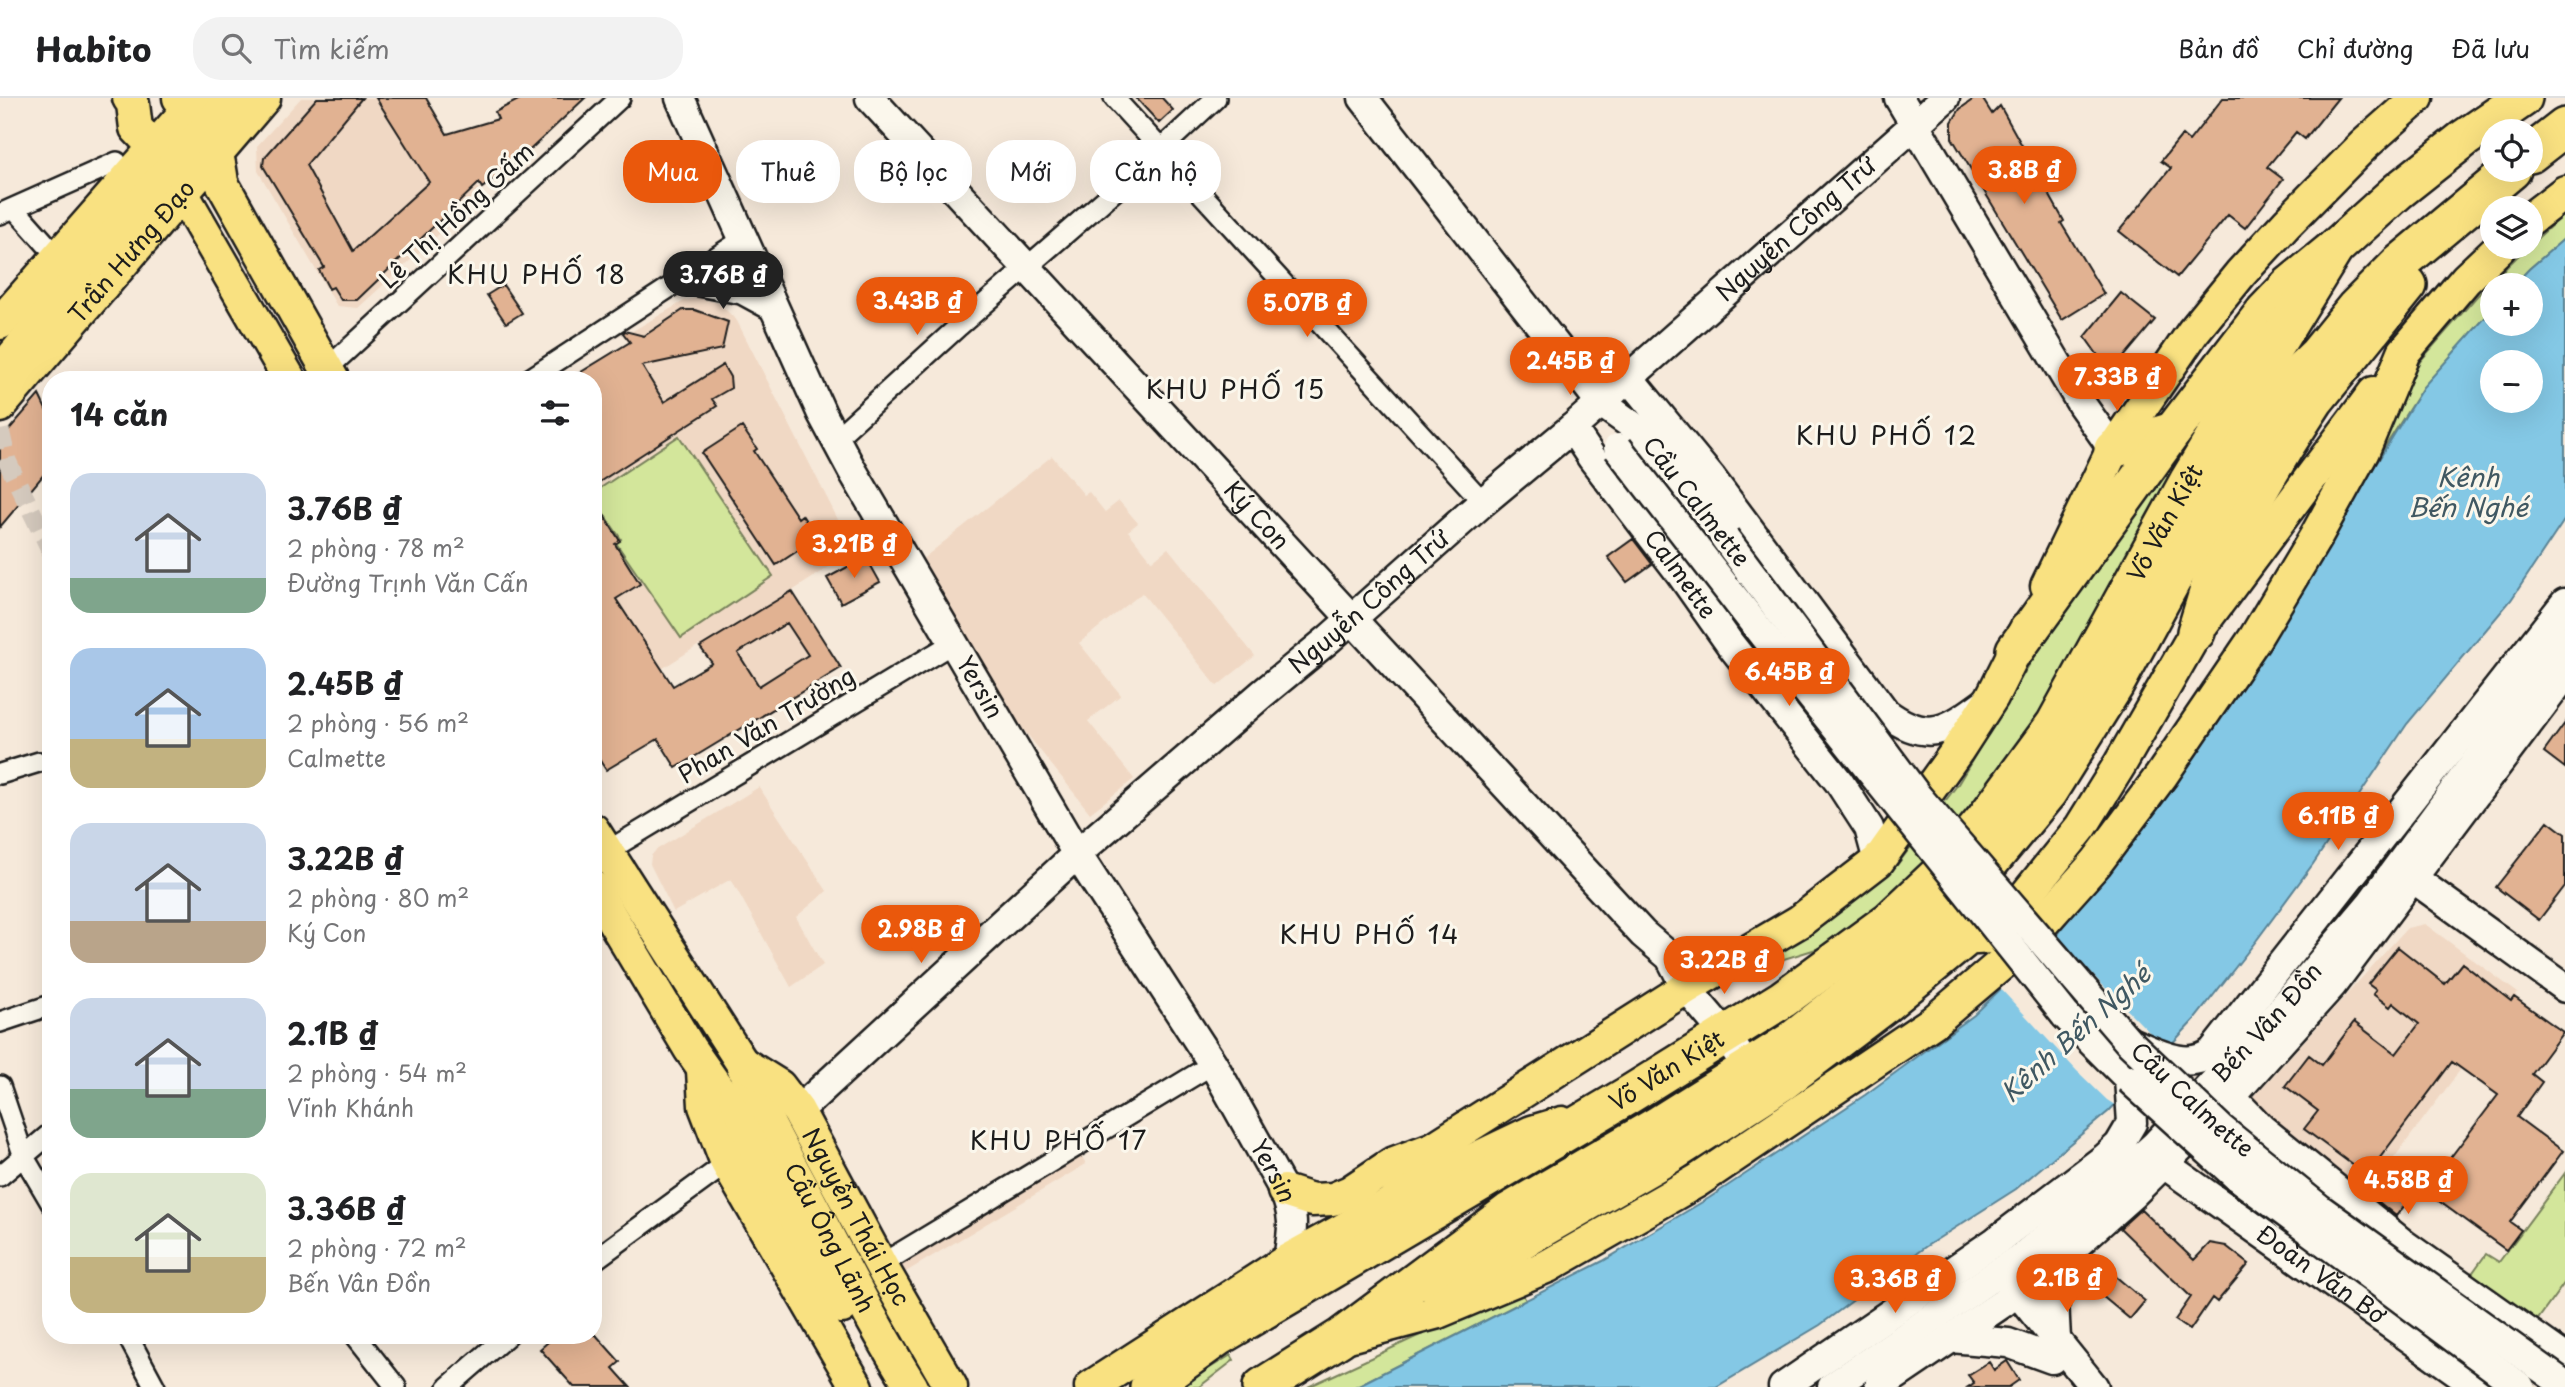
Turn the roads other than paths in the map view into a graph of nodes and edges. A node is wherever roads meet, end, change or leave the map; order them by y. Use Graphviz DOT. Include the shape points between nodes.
graph roads {
  1 [pos="233,98"];
  2 [pos="264,98"];
  3 [pos="620,98"];
  4 [pos="680,98"];
  5 [pos="870,98"];
  6 [pos="1114,98"];
  7 [pos="1216,98"];
  8 [pos="1363,98"];
  9 [pos="1899,98"];
  10 [pos="1945,98"];
  11 [pos="2417,98"];
  12 [pos="2523,98"];
  13 [pos="193,114"];
  14 [pos="1915,124"];
  15 [pos="2565,127"];
  16 [pos="1152,140"];
  17 [pos="1172,140"];
  18 [pos="2543,144"];
  19 [pos="155,147"];
  20 [pos="117,162"];
  21 [pos="2498,182"];
  22 [pos="2565,192"];
  23 [pos="1101,203"];
  24 [pos="1209,203"];
  25 [pos="2543,209"];
  26 [pos="2467,210"];
  27 [pos="7,211"];
  28 [pos="742,240"];
  29 [pos="2335,248"];
  30 [pos="53,249"];
  31 [pos="2487,259"];
  32 [pos="1027,268"];
  33 [pos="677,282"];
  34 [pos="0,296"];
  35 [pos="75,301"];
  36 [pos="778,313"];
  37 [pos="0,323"];
  38 [pos="2404,352"];
  39 [pos="285,371"];
  40 [pos="328,371"];
  41 [pos="333,371"];
  42 [pos="542,371"];
  43 [pos="0,372"];
  44 [pos="1628,377"];
  45 [pos="1600,402"];
  46 [pos="0,406"];
  47 [pos="2330,410"];
  48 [pos="1572,428"];
  49 [pos="2173,430"];
  50 [pos="835,439"];
  51 [pos="2113,449"];
  52 [pos="1483,502"];
  53 [pos="2565,603"];
  54 [pos="1351,619"];
  55 [pos="2196,632"];
  56 [pos="2551,638"];
  57 [pos="953,643"];
  58 [pos="2015,650"];
  59 [pos="2565,675"];
  60 [pos="1992,697"];
  61 [pos="1876,701"];
  62 [pos="1813,750"];
  63 [pos="38,762"];
  64 [pos="0,774"];
  65 [pos="602,839"];
  66 [pos="602,846"];
  67 [pos="1077,854"];
  68 [pos="1878,861"];
  69 [pos="2414,878"];
  70 [pos="602,902"];
  71 [pos="2008,922"];
  72 [pos="1686,988"];
  73 [pos="2565,988"];
  74 [pos="42,1009"];
  75 [pos="0,1021"];
  76 [pos="1724,1034"];
  77 [pos="2128,1041"];
  78 [pos="1213,1064"];
  79 [pos="703,1069"];
  80 [pos="1749,1070"];
  81 [pos="2129,1079"];
  82 [pos="739,1083"];
  83 [pos="0,1086"];
  84 [pos="2231,1097"];
  85 [pos="797,1111"];
  86 [pos="1597,1113"];
  87 [pos="42,1141"];
  88 [pos="1434,1149"];
  89 [pos="24,1157"];
  90 [pos="727,1163"];
  91 [pos="2164,1164"];
  92 [pos="0,1176"];
  93 [pos="42,1188"];
  94 [pos="1284,1191"];
  95 [pos="1393,1202"];
  96 [pos="2069,1251"];
  97 [pos="602,1254"];
  98 [pos="1288,1259"];
  99 [pos="880,1265"];
  100 [pos="2002,1287"];
  101 [pos="1340,1338"];
  102 [pos="1951,1338"];
  103 [pos="132,1344"];
  104 [pos="362,1344"];
  105 [pos="498,1344"];
  106 [pos="2054,1349"];
  107 [pos="2565,1358"];
  108 [pos="930,1383"];
  109 [pos="2565,1385"];
  110 [pos="155,1387"];
  111 [pos="396,1387"];
  112 [pos="448,1387"];
  113 [pos="857,1387"];
  114 [pos="888,1387"];
  115 [pos="1091,1387"];
  116 [pos="1149,1387"];
  117 [pos="1262,1387"];
  118 [pos="1783,1387"];
  119 [pos="1832,1387"];
  120 [pos="1879,1387"];
  121 [pos="2076,1387"];
  122 [pos="2094,1387"];
  123 [pos="2479,1387"];
  124 [pos="2520,1387"];
  1 -- 13 [label="main road, Trần Hưng Đạo"];
  2 -- 13 [label="main road, Trần Hưng Đạo"];
  3 -- 41 [label="street, Lê Thị Hồng Gấm"];
  4 -- 28 [label="main road, Yersin"];
  5 -- 32 [label="main road, Ký Con"];
  6 -- 16 [label="street"];
  7 -- 17 [label="street"];
  8 -- 45 [label="main road"];
  9 -- 14 [label="main road"];
  10 -- 14 [label="main road, Nguyễn Công Trứ"];
  11 -- 51 [label="main road, Võ Văn Kiệt" via="2355,153 2241,273 2193,332"];
  12 -- 29 [label="highway" via="2398,191"];
  13 -- 19 [label="main road, Trần Hưng Đạo"];
  13 -- 19 [label="main road, Trần Hưng Đạo"];
  13 -- 40 [label="main road" via="222,183"];
  14 -- 44 [label="main road, Nguyễn Công Trứ"];
  14 -- 51 [label="main road" via="2082,405"];
  15 -- 18 [label="highway"];
  19 -- 20 [label="main road, Trần Hưng Đạo" via="125,152"];
  19 -- 30 [label="main road, Trần Hưng Đạo"];
  19 -- 35 [label="main road, Trần Hưng Đạo"];
  19 -- 39 [label="main road"];
  20 -- 27 [label="street"];
  20 -- 30 [label="main road, Trần Hưng Đạo"];
  21 -- 26 [label="highway"];
  22 -- 25 [label="main road"];
  23 -- 32 [label="street"];
  24 -- 52 [label="street"];
  26 -- 47 [label="highway" via="2416,277"];
  26 -- 80 [label="highway, Võ Văn Kiệt" via="2398,265 2288,383 2250,437 2096,717 2010,841 1908,949"];
  27 -- 30 [label="street"];
  28 -- 33 [label="street"];
  28 -- 36 [label="main road, Yersin"];
  29 -- 49 [label="highway, Võ Văn Kiệt" via="2265,311"];
  29 -- 76 [label="highway, Võ Văn Kiệt" via="2232,407 2055,724 1985,819 1939,874 1889,921 1783,999"];
  30 -- 34 [label="main road, Trần Hưng Đạo"];
  30 -- 37 [label="main road, Trần Hưng Đạo"];
  31 -- 38 [label="main road, Võ Văn Kiệt"];
  32 -- 50 [label="street"];
  32 -- 54 [label="main road, Ký Con"];
  33 -- 36 [label="street" via="741,294"];
  33 -- 42 [label="street"];
  35 -- 43 [label="main road, Trần Hưng Đạo"];
  35 -- 46 [label="main road, Trần Hưng Đạo"];
  36 -- 50 [label="main road, Yersin"];
  38 -- 47 [label="main road"];
  38 -- 101 [label="main road, Võ Văn Kiệt" via="2363,451 2255,638 2096,863 2019,949 1933,1022 1685,1188 1548,1266 1437,1312"];
  44 -- 45 [label="main road, Nguyễn Công Trứ"];
  44 -- 61 [label="main road" via="1712,479"];
  45 -- 48 [label="main road, Nguyễn Công Trứ"];
  45 -- 71 [label="main road, Cầu Calmette, bridge" via="1640,431 1726,538"];
  45 -- 71 [label="main road, Cầu Calmette, bridge" via="1618,448 1818,706"];
  47 -- 55 [label="highway" via="2218,560"];
  48 -- 52 [label="main road, Nguyễn Công Trứ"];
  48 -- 62 [label="main road, Calmette"];
  49 -- 51 [label="highway"];
  49 -- 58 [label="highway, Võ Văn Kiệt"];
  50 -- 57 [label="main road, Yersin"];
  51 -- 58 [label="main road, Võ Văn Kiệt"];
  52 -- 54 [label="main road, Nguyễn Công Trứ"];
  53 -- 56 [label="main road"];
  54 -- 67 [label="main road, Nguyễn Công Trứ"];
  54 -- 72 [label="main road, Ký Con" via="1643,934 1656,965"];
  55 -- 71 [label="main road" via="2081,827"];
  56 -- 77 [label="main road" via="2213,1051 2185,1061"];
  56 -- 100 [label="main road, Bến Vân Đồn" via="2371,903 2273,1019 2154,1146 2058,1228"];
  57 -- 65 [label="street, Phan Văn Trường"];
  57 -- 67 [label="main road, Yersin"];
  58 -- 60 [label="main road, Võ Văn Kiệt"];
  59 -- 69 [label="main road, Bến Vân Đồn"];
  60 -- 61 [label="main road" via="1938,731 1902,723"];
  60 -- 68 [label="main road, Võ Văn Kiệt"];
  61 -- 62 [label="main road"];
  62 -- 68 [label="main road, Calmette" via="1869,828"];
  63 -- 64 [label="street"];
  66 -- 82 [label="main road, Nguyễn Thái Học"];
  67 -- 78 [label="main road, Yersin"];
  67 -- 85 [label="main road, Nguyễn Công Trứ"];
  68 -- 72 [label="main road, Võ Văn Kiệt" via="1800,921"];
  69 -- 73 [label="main road"];
  69 -- 84 [label="main road, Bến Vân Đồn" via="2332,985"];
  70 -- 79 [label="main road, Nguyễn Thái Học"];
  71 -- 77 [label="main road, Cầu Calmette, bridge"];
  71 -- 81 [label="main road, Cầu Calmette, bridge" via="2065,1015"];
  71 -- 101 [label="highway" via="1968,936 1782,1082 1664,1158 1467,1273"];
  72 -- 76 [label="main road, Ký Con"];
  72 -- 88 [label="main road, Võ Văn Kiệt"];
  74 -- 75 [label="street"];
  76 -- 80 [label="main road, Ký Con"];
  76 -- 86 [label="highway, Võ Văn Kiệt"];
  77 -- 109 [label="main road, Cầu Calmette, bridge" via="2221,1129 2320,1209"];
  78 -- 94 [label="main road, Yersin"];
  78 -- 99 [label="street"];
  79 -- 82 [label="main road, Nguyễn Thái Học"];
  79 -- 90 [label="main road, Nguyễn Thái Học" via="705,1106"];
  80 -- 101 [label="highway, Võ Văn Kiệt" via="1509,1212"];
  81 -- 118 [label="main road" via="2132,1123 2105,1158 1996,1241"];
  81 -- 124 [label="main road, Cầu Calmette, bridge" via="2236,1176"];
  82 -- 85 [label="main road, Nguyễn Thái Học" via="779,1086"];
  82 -- 108 [label="main road, Cầu Ông Lãnh" via="862,1300"];
  82 -- 114 [label="main road, Cầu Ông Lãnh"];
  83 -- 89 [label="street"];
  84 -- 91 [label="main road, Bến Vân Đồn"];
  84 -- 107 [label="main road" via="2262,1128 2406,1245"];
  85 -- 99 [label="main road, Nguyễn Thái Học"];
  86 -- 95 [label="main road, Võ Văn Kiệt" via="1515,1139"];
  86 -- 116 [label="highway, Võ Văn Kiệt" via="1218,1337"];
  87 -- 89 [label="street"];
  88 -- 94 [label="main road" via="1392,1164 1333,1199 1312,1200"];
  88 -- 95 [label="main road, Võ Văn Kiệt"];
  89 -- 92 [label="street"];
  89 -- 93 [label="street"];
  90 -- 97 [label="street"];
  90 -- 113 [label="main road, Nguyễn Thái Học"];
  91 -- 96 [label="main road, Bến Vân Đồn"];
  91 -- 123 [label="main road, Đoàn Văn Bơ"];
  94 -- 98 [label="main road, Yersin" via="1294,1224"];
  95 -- 98 [label="main road, Võ Văn Kiệt"];
  96 -- 100 [label="main road, Bến Vân Đồn"];
  96 -- 106 [label="main road" via="2054,1300"];
  98 -- 115 [label="main road, Võ Văn Kiệt"];
  99 -- 108 [label="main road, Nguyễn Thái Học"];
  100 -- 102 [label="main road, Bến Vân Đồn"];
  100 -- 106 [label="main road"];
  100 -- 119 [label="main road, Bến Vân Đồn"];
  101 -- 117 [label="highway, Võ Văn Kiệt"];
  102 -- 106 [label="main road"];
  102 -- 120 [label="main road, Bến Vân Đồn"];
  103 -- 110 [label="street"];
  104 -- 111 [label="street"];
  105 -- 112 [label="street"];
  106 -- 121 [label="main road"];
  106 -- 122 [label="main road"];
}
